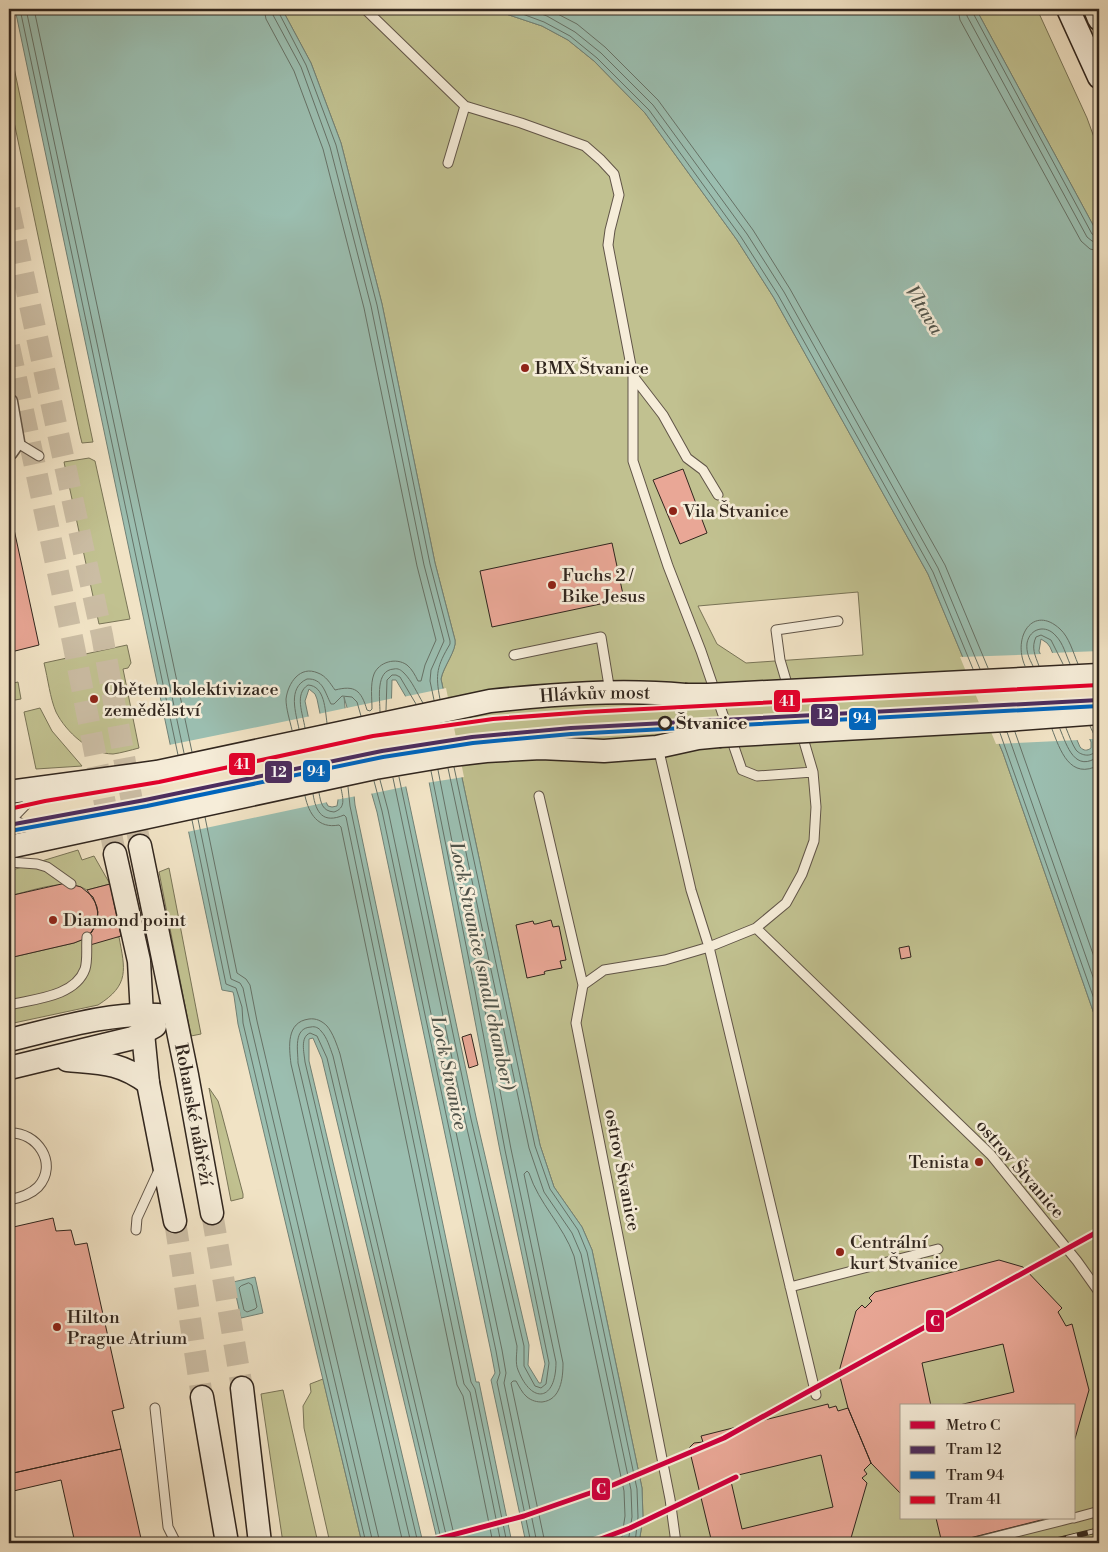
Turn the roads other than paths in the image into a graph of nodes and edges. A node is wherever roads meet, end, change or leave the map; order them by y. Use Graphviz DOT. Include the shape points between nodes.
graph roads {
  1 [pos="364,9"];
  2 [pos="1068,9"];
  3 [pos="1095,9"];
  4 [pos="1099,19"];
  5 [pos="1099,77"];
  6 [pos="465,106"];
  7 [pos="448,163"];
  8 [pos="634,376"];
  9 [pos="9,402"];
  10 [pos="12,447"];
  11 [pos="40,456"];
  12 [pos="718,496"];
  13 [pos="838,621"];
  14 [pos="514,655"];
  15 [pos="1099,675"];
  16 [pos="610,693"];
  17 [pos="1099,713"];
  18 [pos="658,747"];
  19 [pos="813,772"];
  20 [pos="43,787"];
  21 [pos="9,792"];
  22 [pos="539,796"];
  23 [pos="10,819"];
  24 [pos="49,838"];
  25 [pos="140,846"];
  26 [pos="9,847"];
  27 [pos="114,854"];
  28 [pos="9,862"];
  29 [pos="71,884"];
  30 [pos="756,928"];
  31 [pos="86,937"];
  32 [pos="710,947"];
  33 [pos="583,985"];
  34 [pos="9,1005"];
  35 [pos="174,1016"];
  36 [pos="143,1023"];
  37 [pos="9,1040"];
  38 [pos="43,1058"];
  39 [pos="9,1068"];
  40 [pos="148,1083"];
  41 [pos="9,1133"];
  42 [pos="163,1160"];
  43 [pos="10,1198"];
  44 [pos="212,1213"];
  45 [pos="175,1221"];
  46 [pos="136,1230"];
  47 [pos="938,1249"];
  48 [pos="790,1286"];
  49 [pos="1099,1292"];
  50 [pos="242,1388"];
  51 [pos="816,1395"];
  52 [pos="202,1397"];
  53 [pos="154,1408"];
  54 [pos="1099,1509"];
  55 [pos="1076,1517"];
  56 [pos="1065,1520"];
  57 [pos="176,1543"];
  58 [pos="227,1543"];
  59 [pos="260,1543"];
  60 [pos="676,1543"];
  61 [pos="972,1543"];
  1 -- 6 [label="lane"];
  2 -- 5 [label="main road"];
  3 -- 4 [label="main road"];
  6 -- 7 [label="lane"];
  6 -- 8 [label="lane" via="584,146 614,174 619,195 608,245"];
  8 -- 12 [label="lane" via="663,415 687,458 703,470"];
  8 -- 19 [label="lane" via="633,460 742,770 757,776"];
  9 -- 10 [label="street"];
  10 -- 11 [label="lane"];
  13 -- 19 [label="lane" via="776,630 780,660"];
  14 -- 16 [label="lane" via="601,637"];
  15 -- 16 [label="main road, Hlávkův most, bridge" via="708,695"];
  16 -- 20 [label="main road, Hlávkův most" via="490,702 157,772"];
  17 -- 18 [label="main road, bridge" via="698,738"];
  18 -- 24 [label="main road" via="604,750 541,748 452,755 375,768"];
  18 -- 32 [label="lane" via="691,890"];
  19 -- 30 [label="lane" via="816,806 814,841 802,874 786,903"];
  20 -- 21 [label="main road, Hlávkův most"];
  20 -- 23 [label="lane"];
  22 -- 33 [label="lane"];
  23 -- 24 [label="lane"];
  24 -- 26 [label="main road"];
  25 -- 35 [label="main road, Rohanské nábřeží"];
  27 -- 36 [label="main road, Rohanské nábřeží" via="139,961"];
  28 -- 29 [label="lane" via="47,867"];
  30 -- 32 [label="lane"];
  30 -- 49 [label="lane, ostrov Štvanice" via="991,1155"];
  31 -- 34 [label="lane" via="85,968 74,984 60,993"];
  32 -- 33 [label="lane" via="665,960 604,970"];
  32 -- 48 [label="lane"];
  33 -- 60 [label="lane, ostrov Štvanice" via="576,1023"];
  35 -- 36 [label="main road"];
  35 -- 44 [label="main road, Rohanské nábřeží"];
  36 -- 37 [label="main road" via="119,1016"];
  36 -- 38 [label="main road" via="133,1038"];
  36 -- 40 [label="main road, Rohanské nábřeží"];
  38 -- 39 [label="main road"];
  38 -- 40 [label="main road" via="113,1065"];
  40 -- 42 [label="main road, Rohanské nábřeží"];
  41 -- 43 [label="lane" via="27,1135 40,1145 46,1169 37,1188 28,1195"];
  42 -- 45 [label="main road, Rohanské nábřeží"];
  42 -- 46 [label="lane" via="136,1218"];
  47 -- 48 [label="lane"];
  48 -- 51 [label="lane"];
  50 -- 59 [label="main road"];
  52 -- 58 [label="main road"];
  53 -- 57 [label="lane" via="168,1527"];
  54 -- 55 [label="lane"];
  56 -- 61 [label="lane"];
}
